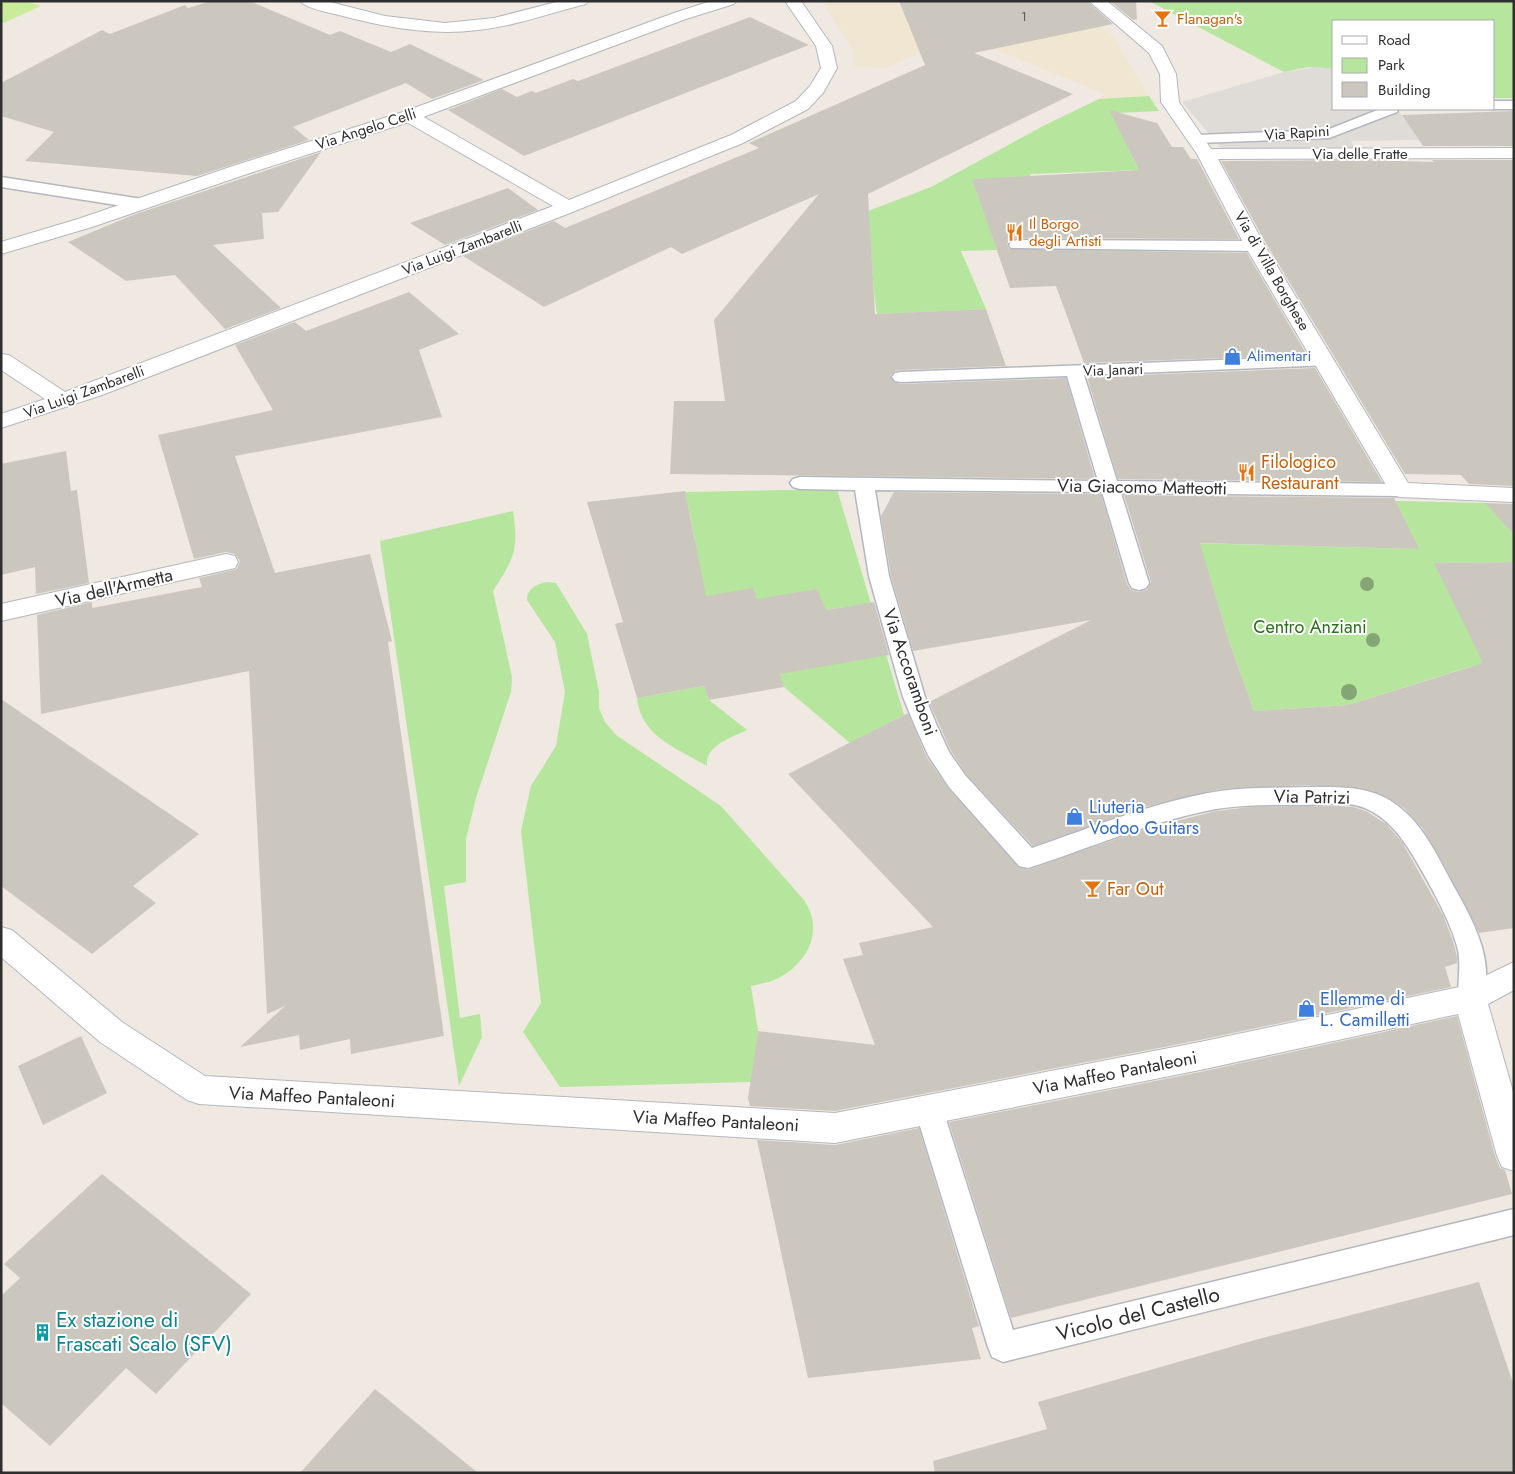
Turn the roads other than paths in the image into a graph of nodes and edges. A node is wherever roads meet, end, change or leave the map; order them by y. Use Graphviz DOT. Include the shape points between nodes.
graph roads {
  1 [pos="308,1"];
  2 [pos="580,1"];
  3 [pos="728,1"];
  4 [pos="793,1"];
  5 [pos="1097,1"];
  6 [pos="1495,105"];
  7 [pos="1514,105"];
  8 [pos="1389,110"];
  9 [pos="409,116"];
  10 [pos="1202,147"];
  11 [pos="1514,153"];
  12 [pos="1,182"];
  13 [pos="142,204"];
  14 [pos="568,207"];
  15 [pos="1017,245"];
  16 [pos="1255,246"];
  17 [pos="1,248"];
  18 [pos="1,360"];
  19 [pos="1325,361"];
  20 [pos="1074,372"];
  21 [pos="901,377"];
  22 [pos="63,401"];
  23 [pos="1,421"];
  24 [pos="800,482"];
  25 [pos="864,484"];
  26 [pos="1109,486"];
  27 [pos="1400,490"];
  28 [pos="1514,495"];
  29 [pos="226,562"];
  30 [pos="1139,583"];
  31 [pos="1,613"];
  32 [pos="1028,859"];
  33 [pos="1,938"];
  34 [pos="1514,976"];
  35 [pos="1470,998"];
  36 [pos="929,1110"];
  37 [pos="1514,1156"];
  38 [pos="1514,1222"];
  1 -- 2 [label="street" via="384,20 448,28 497,22"];
  3 -- 9 [label="street, Via Angelo Celli"];
  4 -- 14 [label="street, Via Luigi Zambarelli" via="820,38 828,61 827,74 802,105 737,139"];
  5 -- 10 [label="street, Via di Villa Borghese" via="1156,50 1168,74 1170,102"];
  6 -- 7 [label="lane"];
  8 -- 10 [label="lane, Via Rapini" via="1329,134"];
  9 -- 13 [label="street, Via Angelo Celli"];
  9 -- 14 [label="street"];
  10 -- 11 [label="street, Via delle Fratte"];
  10 -- 16 [label="street, Via di Villa Borghese"];
  12 -- 13 [label="lane"];
  13 -- 17 [label="street, Via Angelo Celli"];
  14 -- 22 [label="street, Via Luigi Zambarelli"];
  15 -- 16 [label="lane"];
  16 -- 19 [label="street, Via di Villa Borghese"];
  18 -- 22 [label="street"];
  19 -- 20 [label="lane, Via Janari"];
  19 -- 27 [label="street, Via di Villa Borghese"];
  20 -- 21 [label="lane, Via Janari"];
  20 -- 26 [label="lane"];
  22 -- 23 [label="street, Via Luigi Zambarelli"];
  24 -- 25 [label="lane, Via Giacomo Matteotti"];
  25 -- 26 [label="lane, Via Giacomo Matteotti"];
  25 -- 32 [label="lane, Via Accoramboni" via="879,576 914,697 926,726 939,755 957,780"];
  26 -- 27 [label="lane, Via Giacomo Matteotti"];
  26 -- 30 [label="lane"];
  27 -- 28 [label="street, Via Giacomo Matteotti"];
  29 -- 31 [label="street, Via dell'Armetta"];
  32 -- 35 [label="lane, Via Patrizi" via="1206,802 1262,797 1344,796 1364,799 1382,806 1416,838 1469,938 1474,966"];
  33 -- 36 [label="street, Via Maffeo Pantaleoni" via="111,1032 199,1090 835,1128"];
  34 -- 35 [label="street, Via Maffeo Pantaleoni"];
  35 -- 36 [label="street, Via Maffeo Pantaleoni"];
  35 -- 37 [label="street"];
  36 -- 38 [label="lane, Vicolo del Castello" via="1003,1347"];
}
